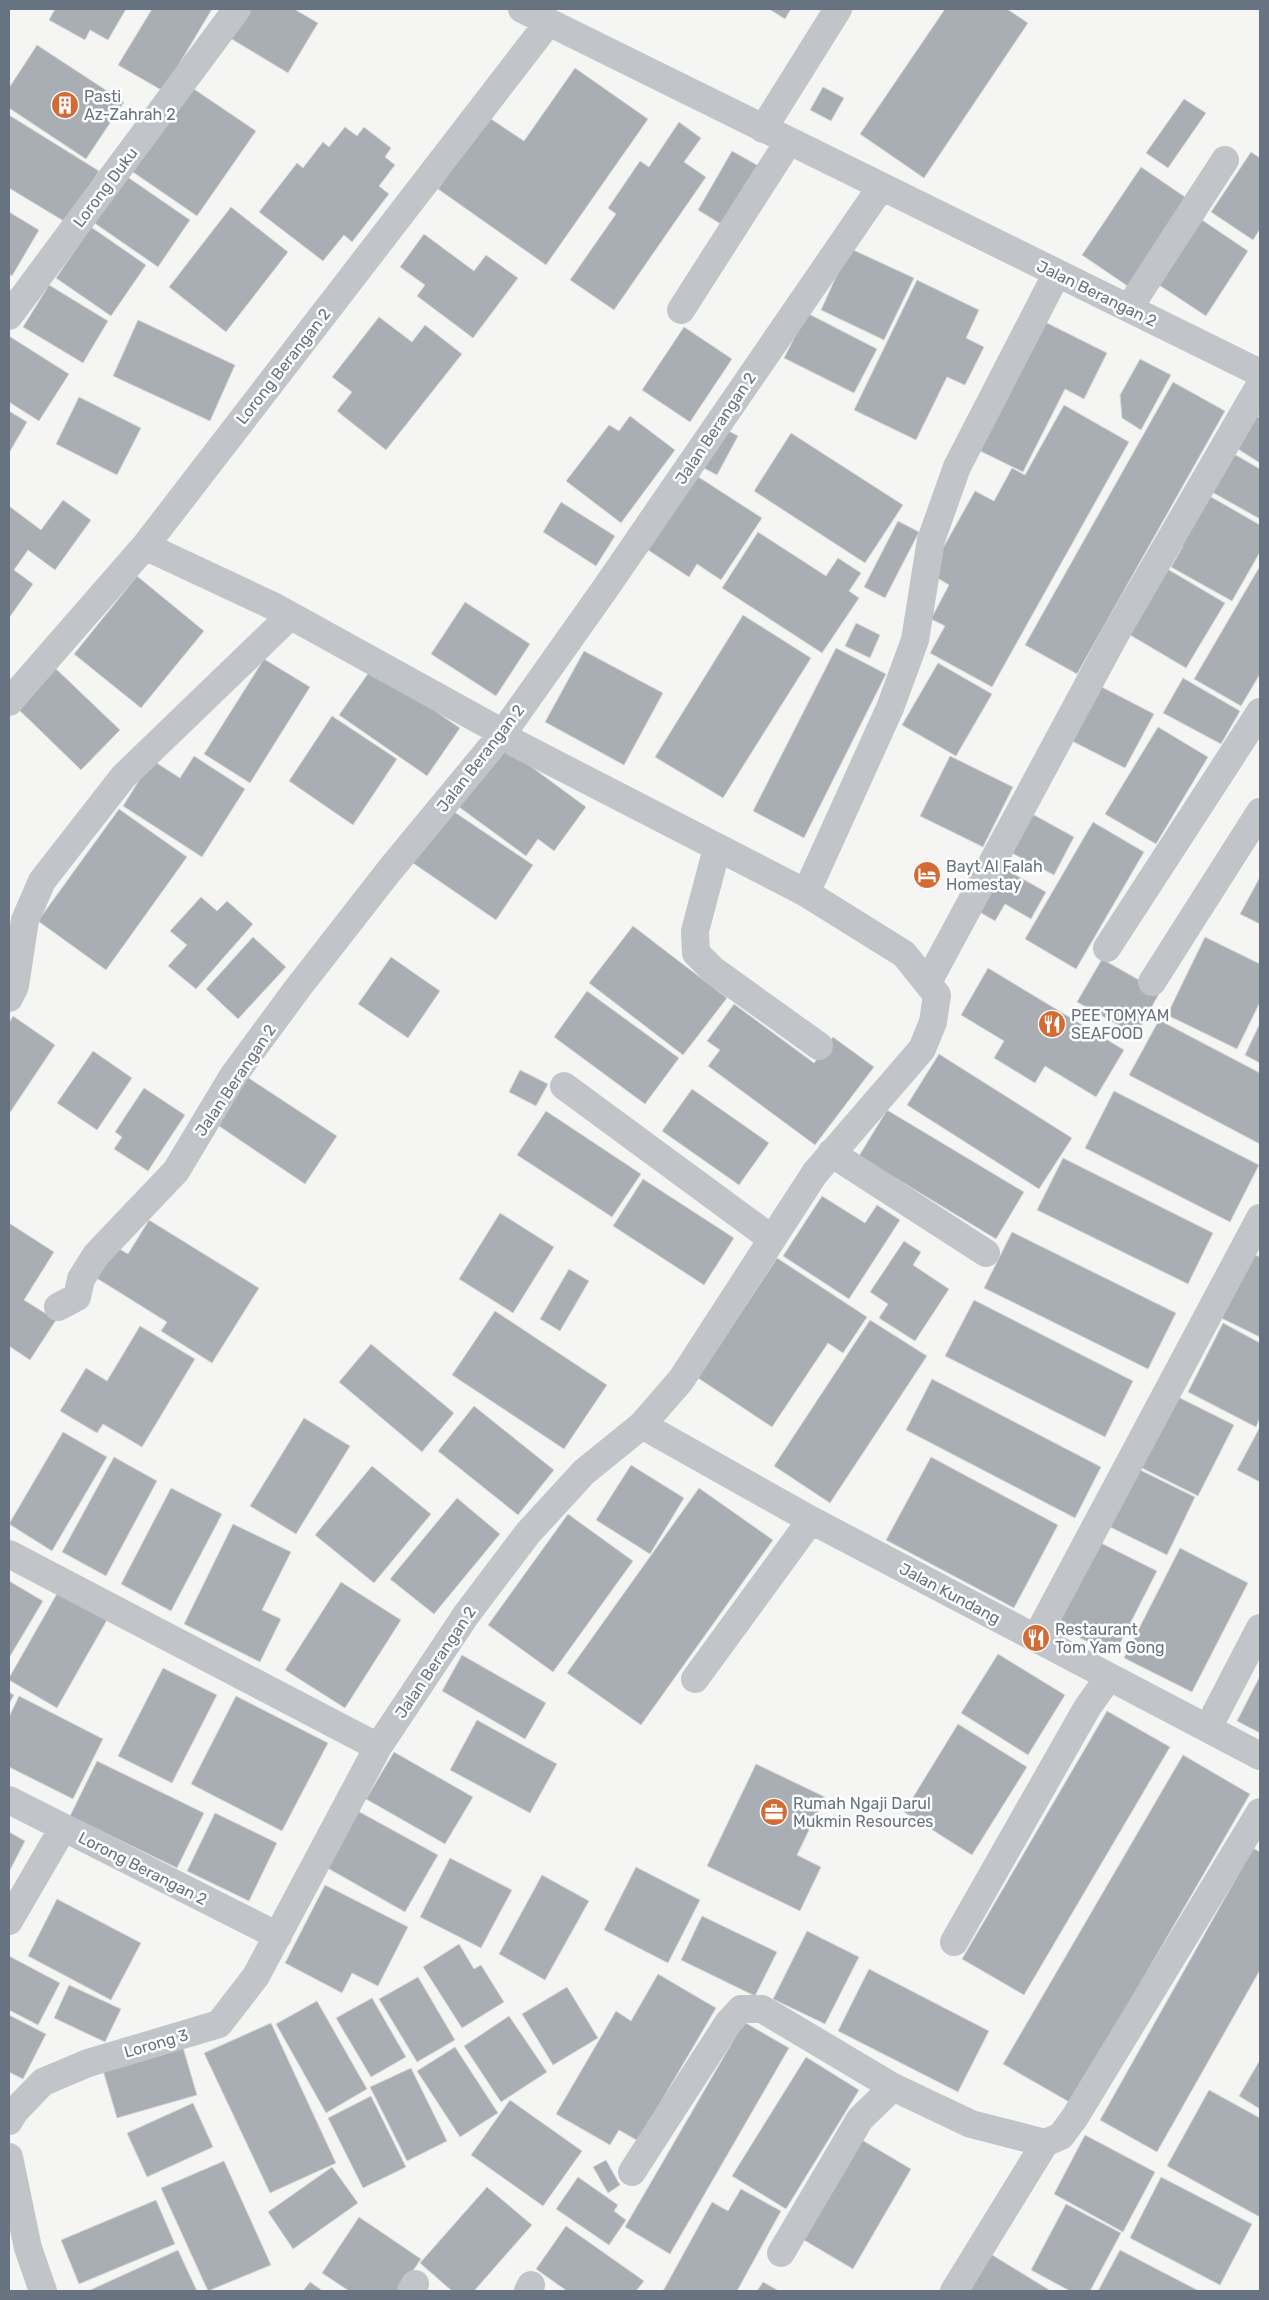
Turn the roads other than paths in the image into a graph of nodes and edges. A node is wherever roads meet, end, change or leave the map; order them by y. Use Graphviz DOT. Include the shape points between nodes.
graph roads {
  1 [pos="237,9"];
  2 [pos="522,9"];
  3 [pos="838,9"];
  4 [pos="548,23"];
  5 [pos="764,129"];
  6 [pos="789,141"];
  7 [pos="1225,160"];
  8 [pos="881,187"];
  9 [pos="1057,273"];
  10 [pos="1129,308"];
  11 [pos="681,310"];
  12 [pos="9,316"];
  13 [pos="1260,373"];
  14 [pos="1260,385"];
  15 [pos="145,546"];
  16 [pos="290,616"];
  17 [pos="9,702"];
  18 [pos="1260,712"];
  19 [pos="502,733"];
  20 [pos="1260,812"];
  21 [pos="717,848"];
  22 [pos="806,893"];
  23 [pos="1107,948"];
  24 [pos="928,982"];
  25 [pos="1152,982"];
  26 [pos="9,998"];
  27 [pos="819,1046"];
  28 [pos="564,1086"];
  29 [pos="831,1153"];
  30 [pos="1260,1218"];
  31 [pos="772,1239"];
  32 [pos="986,1252"];
  33 [pos="58,1308"];
  34 [pos="642,1425"];
  35 [pos="811,1520"];
  36 [pos="9,1554"];
  37 [pos="1260,1628"];
  38 [pos="1036,1638"];
  39 [pos="1109,1677"];
  40 [pos="695,1679"];
  41 [pos="1208,1728"];
  42 [pos="378,1746"];
  43 [pos="1260,1756"];
  44 [pos="9,1800"];
  45 [pos="1260,1812"];
  46 [pos="63,1828"];
  47 [pos="9,1921"];
  48 [pos="278,1936"];
  49 [pos="954,1942"];
  50 [pos="893,2087"];
  51 [pos="9,2121"];
  52 [pos="1045,2143"];
  53 [pos="9,2157"];
  54 [pos="632,2172"];
  55 [pos="780,2253"];
  56 [pos="43,2291"];
  57 [pos="954,2291"];
  1 -- 12 [label="street, Lorong Duku"];
  2 -- 4 [label="street, Jalan Berangan 2"];
  3 -- 5 [label="street"];
  4 -- 5 [label="street, Jalan Berangan 2"];
  4 -- 15 [label="street, Lorong Berangan 2"];
  5 -- 6 [label="street, Jalan Berangan 2"];
  6 -- 8 [label="street, Jalan Berangan 2"];
  6 -- 11 [label="street"];
  7 -- 10 [label="street"];
  8 -- 9 [label="street, Jalan Berangan 2"];
  8 -- 19 [label="street, Jalan Berangan 2"];
  9 -- 10 [label="street, Jalan Berangan 2"];
  9 -- 22 [label="street" via="957,467 931,540 915,640 890,708"];
  10 -- 13 [label="street, Jalan Berangan 2"];
  14 -- 24 [label="street" via="1116,633"];
  15 -- 16 [label="street"];
  15 -- 17 [label="street, Lorong Berangan 2"];
  16 -- 19 [label="street"];
  16 -- 26 [label="street" via="123,777 42,882 25,920 15,986"];
  18 -- 23 [label="street"];
  19 -- 21 [label="street" via="515,743"];
  19 -- 33 [label="street, Jalan Berangan 2" via="297,989 233,1076 176,1171 96,1255 81,1279 77,1297"];
  20 -- 25 [label="street"];
  21 -- 22 [label="street"];
  21 -- 27 [label="street" via="695,931 696,953 713,970"];
  22 -- 24 [label="street" via="904,954"];
  24 -- 29 [label="street, Jalan Berangan 2" via="937,995 933,1022 922,1049"];
  28 -- 31 [label="street"];
  29 -- 31 [label="street, Jalan Berangan 2"];
  29 -- 32 [label="street"];
  30 -- 38 [label="street"];
  31 -- 34 [label="street, Jalan Berangan 2" via="681,1380"];
  34 -- 35 [label="street, Jalan Kundang"];
  34 -- 42 [label="street, Jalan Berangan 2" via="584,1472 528,1533 466,1614"];
  35 -- 38 [label="street, Jalan Kundang"];
  35 -- 40 [label="street"];
  36 -- 42 [label="street"];
  37 -- 41 [label="street"];
  38 -- 39 [label="street, Jalan Kundang"];
  39 -- 41 [label="street, Jalan Kundang"];
  39 -- 49 [label="street" via="1087,1708"];
  41 -- 43 [label="street, Jalan Kundang"];
  42 -- 48 [label="street, Jalan Berangan 2"];
  44 -- 46 [label="street, Lorong Berangan 2"];
  45 -- 52 [label="street" via="1075,2117 1061,2136"];
  46 -- 47 [label="street"];
  46 -- 48 [label="street, Lorong Berangan 2"];
  48 -- 51 [label="street, Lorong 3" via="256,1976 219,2024 88,2063 43,2082"];
  50 -- 52 [label="street" via="971,2124"];
  50 -- 54 [label="street" via="762,2009 741,2009 728,2023"];
  50 -- 55 [label="street" via="860,2119"];
  52 -- 57 [label="street"];
  53 -- 56 [label="street" via="28,2248"];
}
